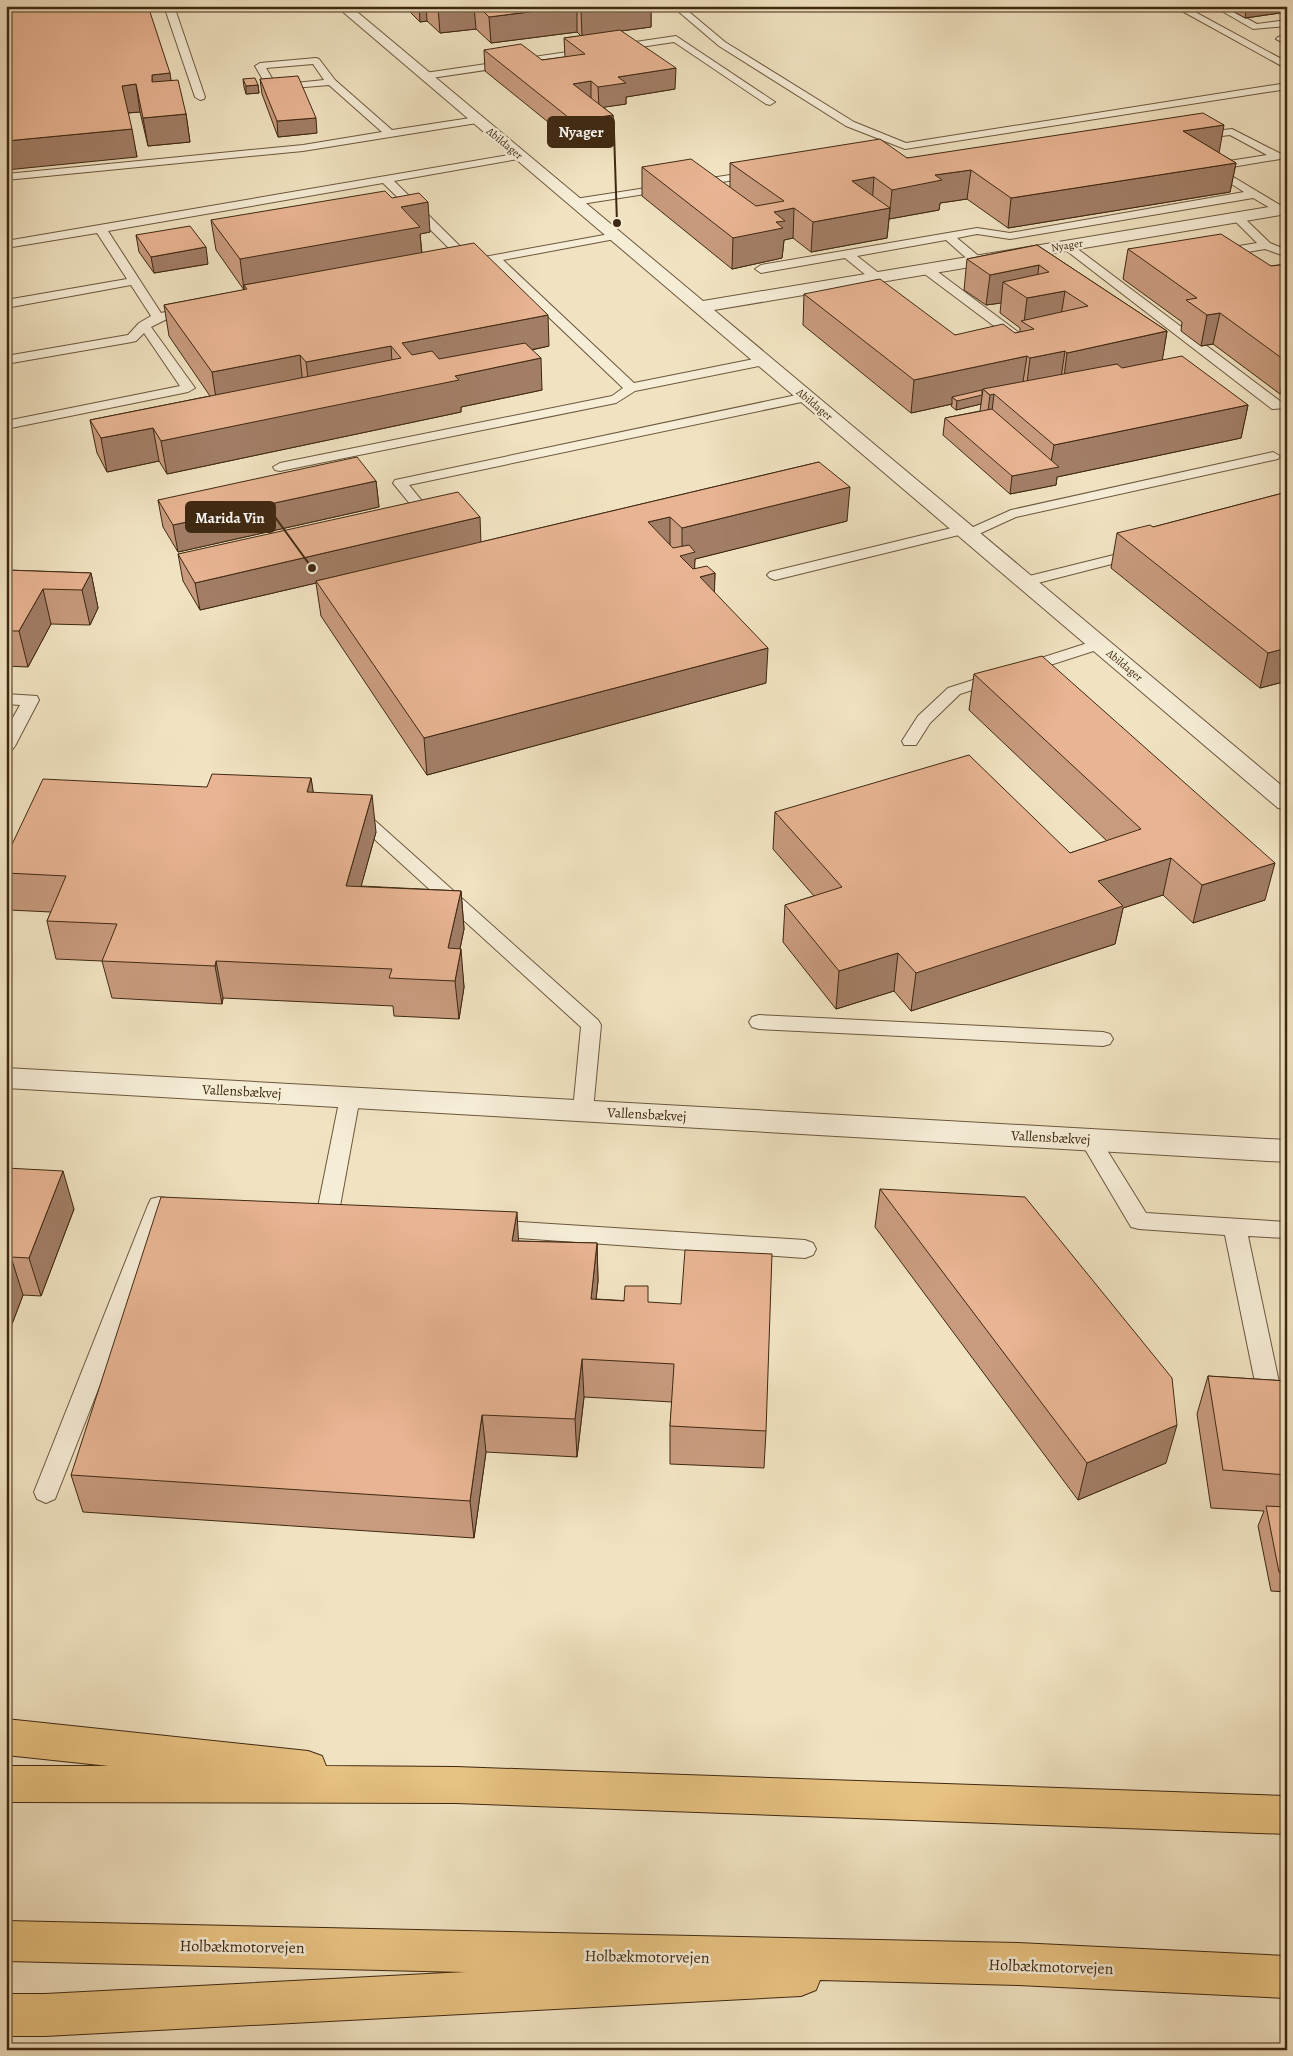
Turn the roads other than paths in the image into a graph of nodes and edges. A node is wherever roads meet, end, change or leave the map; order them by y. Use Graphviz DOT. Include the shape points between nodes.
graph roads {
  1 [pos="169,6"];
  2 [pos="342,6"];
  3 [pos="676,6"];
  4 [pos="1176,6"];
  5 [pos="1217,6"];
  6 [pos="1287,23"];
  7 [pos="1287,38"];
  8 [pos="1287,42"];
  9 [pos="1287,66"];
  10 [pos="425,76"];
  11 [pos="331,82"];
  12 [pos="1287,86"];
  13 [pos="200,97"];
  14 [pos="770,102"];
  15 [pos="477,120"];
  16 [pos="390,134"];
  17 [pos="1184,138"];
  18 [pos="1282,155"];
  19 [pos="520,156"];
  20 [pos="766,173"];
  21 [pos="6,177"];
  22 [pos="385,179"];
  23 [pos="1255,194"];
  24 [pos="575,202"];
  25 [pos="1278,213"];
  26 [pos="1237,217"];
  27 [pos="100,228"];
  28 [pos="616,236"];
  29 [pos="948,237"];
  30 [pos="6,245"];
  31 [pos="1266,245"];
  32 [pos="1067,246"];
  33 [pos="849,254"];
  34 [pos="1287,254"];
  35 [pos="1208,255"];
  36 [pos="494,258"];
  37 [pos="977,260"];
  38 [pos="470,263"];
  39 [pos="451,266"];
  40 [pos="926,269"];
  41 [pos="1120,269"];
  42 [pos="761,270"];
  43 [pos="1101,273"];
  44 [pos="134,282"];
  45 [pos="876,282"];
  46 [pos="6,304"];
  47 [pos="700,307"];
  48 [pos="206,308"];
  49 [pos="157,316"];
  50 [pos="143,326"];
  51 [pos="1004,346"];
  52 [pos="6,360"];
  53 [pos="764,361"];
  54 [pos="631,388"];
  55 [pos="806,396"];
  56 [pos="1287,404"];
  57 [pos="6,425"];
  58 [pos="1273,456"];
  59 [pos="280,467"];
  60 [pos="428,517"];
  61 [pos="967,532"];
  62 [pos="1152,549"];
  63 [pos="775,575"];
  64 [pos="1026,581"];
  65 [pos="1100,644"];
  66 [pos="6,699"];
  67 [pos="910,741"];
  68 [pos="6,746"];
  69 [pos="1282,794"];
  70 [pos="334,810"];
  71 [pos="759,1022"];
  72 [pos="1103,1039"];
  73 [pos="6,1078"];
  74 [pos="350,1097"];
  75 [pos="583,1110"];
  76 [pos="1090,1139"];
  77 [pos="1287,1150"];
  78 [pos="199,1208"];
  79 [pos="327,1217"];
  80 [pos="466,1226"];
  81 [pos="1235,1227"];
  82 [pos="1287,1230"];
  83 [pos="805,1249"];
  84 [pos="1268,1387"];
  85 [pos="46,1492"];
  86 [pos="6,1737"];
  87 [pos="6,1784"];
  88 [pos="456,1785"];
  89 [pos="1287,1815"];
  90 [pos="6,1941"];
  91 [pos="1018,1964"];
  92 [pos="1287,1977"];
  93 [pos="6,2016"];
  1 -- 13 [label="lane"];
  2 -- 10 [label="street, Abildager"];
  3 -- 12 [label="lane" via="722,44 850,124 905,146"];
  4 -- 9 [label="lane"];
  5 -- 6 [label="lane" via="1256,27"];
  7 -- 8 [label="lane" via="1281,39"];
  10 -- 14 [label="lane" via="676,39"];
  10 -- 15 [label="street, Abildager"];
  11 -- 11 [label="lane" via="316,61 260,66 273,88"];
  11 -- 16 [label="lane"];
  15 -- 16 [label="lane"];
  15 -- 19 [label="street, Abildager"];
  16 -- 21 [label="lane" via="303,148"];
  17 -- 18 [label="lane" via="1232,132"];
  18 -- 23 [label="lane" via="1210,167"];
  19 -- 22 [label="lane"];
  19 -- 24 [label="street, Abildager"];
  20 -- 24 [label="lane"];
  22 -- 27 [label="lane"];
  22 -- 38 [label="lane"];
  23 -- 25 [label="lane"];
  23 -- 29 [label="lane" via="1010,236 977,231"];
  24 -- 28 [label="street, Abildager"];
  25 -- 26 [label="street, Nyager"];
  26 -- 31 [label="lane"];
  26 -- 32 [label="street, Nyager"];
  27 -- 30 [label="lane"];
  27 -- 44 [label="lane"];
  28 -- 36 [label="lane"];
  28 -- 47 [label="street, Abildager"];
  29 -- 33 [label="lane"];
  29 -- 37 [label="lane"];
  31 -- 34 [label="lane"];
  31 -- 35 [label="lane"];
  32 -- 37 [label="street, Nyager"];
  32 -- 43 [label="lane"];
  33 -- 42 [label="lane"];
  33 -- 45 [label="lane"];
  36 -- 38 [label="lane"];
  36 -- 54 [label="lane"];
  37 -- 40 [label="street, Nyager"];
  38 -- 39 [label="lane"];
  40 -- 45 [label="street, Nyager"];
  40 -- 51 [label="lane" via="1028,341"];
  41 -- 43 [label="lane"];
  43 -- 56 [label="lane" via="1277,406"];
  44 -- 46 [label="lane"];
  44 -- 49 [label="lane"];
  45 -- 47 [label="street, Nyager"];
  47 -- 53 [label="street, Abildager"];
  48 -- 49 [label="lane"];
  49 -- 50 [label="lane"];
  50 -- 52 [label="lane" via="132,338"];
  50 -- 57 [label="lane" via="188,388"];
  53 -- 54 [label="lane"];
  53 -- 55 [label="street, Abildager"];
  54 -- 59 [label="lane" via="616,399"];
  55 -- 60 [label="lane" via="400,483"];
  55 -- 61 [label="street, Abildager"];
  58 -- 61 [label="lane" via="1011,514"];
  61 -- 63 [label="lane"];
  61 -- 64 [label="street, Abildager"];
  62 -- 64 [label="lane"];
  64 -- 65 [label="street, Abildager"];
  65 -- 67 [label="lane" via="954,691 924,720"];
  65 -- 69 [label="street, Abildager"];
  66 -- 68 [label="lane" via="31,700"];
  70 -- 75 [label="lane" via="354,810 591,1025"];
  71 -- 72 [label="lane"];
  73 -- 74 [label="street, Vallensbækvej"];
  74 -- 75 [label="street, Vallensbækvej"];
  74 -- 79 [label="lane"];
  75 -- 76 [label="street, Vallensbækvej"];
  76 -- 77 [label="street, Vallensbækvej"];
  76 -- 81 [label="lane" via="1139,1222"];
  78 -- 85 [label="lane" via="159,1205"];
  80 -- 83 [label="lane"];
  81 -- 82 [label="lane"];
  81 -- 84 [label="lane"];
  86 -- 88 [label="highway"];
  87 -- 88 [label="highway"];
  88 -- 89 [label="highway"];
  90 -- 91 [label="highway, Holbækmotorvejen"];
  91 -- 92 [label="highway, Holbækmotorvejen"];
  91 -- 93 [label="highway"];
}
